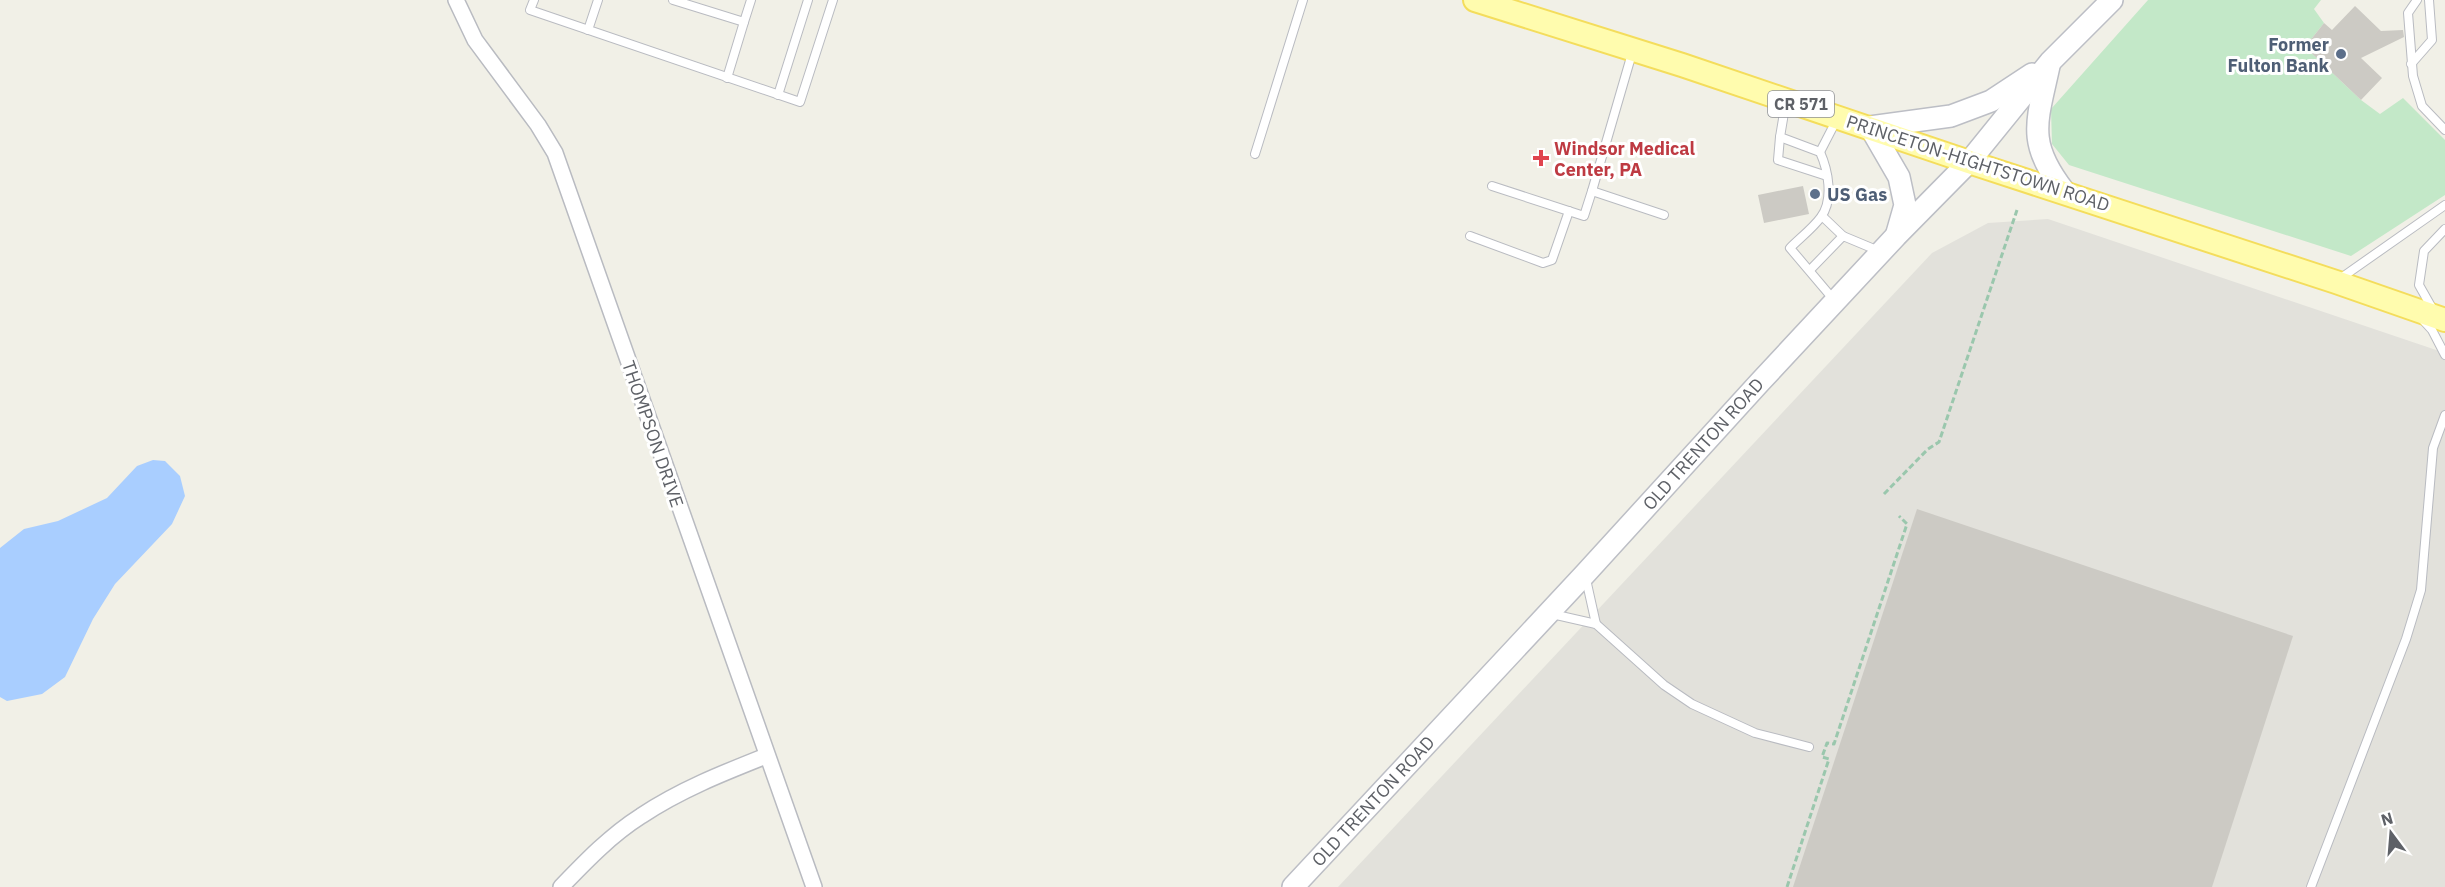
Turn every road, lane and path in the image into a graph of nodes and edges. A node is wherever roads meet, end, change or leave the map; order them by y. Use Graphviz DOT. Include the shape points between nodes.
graph roads {
  1 [pos="456,0"];
  2 [pos="534,0"];
  3 [pos="598,0"];
  4 [pos="673,0"];
  5 [pos="751,0"];
  6 [pos="808,0"];
  7 [pos="833,0"];
  8 [pos="1303,0"];
  9 [pos="1475,0"];
  10 [pos="2417,0"];
  11 [pos="2429,0"];
  12 [pos="2109,1"];
  13 [pos="744,22"];
  14 [pos="588,30"];
  15 [pos="1633,49"];
  16 [pos="2050,62"];
  17 [pos="2410,64"];
  18 [pos="727,78"];
  19 [pos="778,95"];
  20 [pos="1786,99"];
  21 [pos="1839,117"];
  22 [pos="1870,127"];
  23 [pos="2445,130"];
  24 [pos="1780,136"];
  25 [pos="1820,152"];
  26 [pos="1255,154"];
  27 [pos="1969,162"];
  28 [pos="1827,176"];
  29 [pos="1492,186"];
  30 [pos="1592,191"];
  31 [pos="2064,191"];
  32 [pos="2445,205"];
  33 [pos="2017,210"];
  34 [pos="1569,211"];
  35 [pos="1664,214"];
  36 [pos="1821,216"];
  37 [pos="2445,229"];
  38 [pos="1470,236"];
  39 [pos="1843,236"];
  40 [pos="1896,236"];
  41 [pos="1881,252"];
  42 [pos="1810,270"];
  43 [pos="2336,282"];
  44 [pos="1835,302"];
  45 [pos="2414,309"];
  46 [pos="2443,319"];
  47 [pos="2445,354"];
  48 [pos="2445,415"];
  49 [pos="1884,494"];
  50 [pos="1899,516"];
  51 [pos="1585,574"];
  52 [pos="1548,613"];
  53 [pos="1596,624"];
  54 [pos="1809,747"];
  55 [pos="766,756"];
  56 [pos="561,887"];
  57 [pos="814,887"];
  58 [pos="1293,887"];
  59 [pos="1787,887"];
  60 [pos="2311,887"];
  1 -- 55 [label="street, THOMPSON DRIVE" via="475,40 555,153"];
  2 -- 14 [label="lane" via="530,10"];
  3 -- 14 [label="lane"];
  4 -- 13 [label="lane"];
  5 -- 13 [label="lane"];
  6 -- 19 [label="lane"];
  7 -- 19 [label="lane" via="800,102"];
  8 -- 26 [label="lane"];
  9 -- 15 [label="main road, PRINCETON-HIGHTSTOWN ROAD / CR 571"];
  10 -- 17 [label="lane" via="2408,12"];
  11 -- 17 [label="lane" via="2432,40"];
  12 -- 16 [label="main road, OLD TRENTON ROAD"];
  13 -- 18 [label="lane"];
  14 -- 18 [label="lane"];
  15 -- 20 [label="main road, PRINCETON-HIGHTSTOWN ROAD / CR 571"];
  15 -- 30 [label="lane"];
  16 -- 22 [label="main road" via="1992,102 1951,116"];
  16 -- 27 [label="main road, OLD TRENTON ROAD"];
  16 -- 31 [label="main road" via="2036,127 2048,170"];
  17 -- 23 [label="lane" via="2422,106"];
  18 -- 19 [label="lane"];
  20 -- 21 [label="main road, PRINCETON-HIGHTSTOWN ROAD / CR 571"];
  20 -- 24 [label="lane"];
  21 -- 22 [label="main road, PRINCETON-HIGHTSTOWN ROAD / CR 571"];
  21 -- 25 [label="lane"];
  22 -- 27 [label="main road, PRINCETON-HIGHTSTOWN ROAD / CR 571"];
  22 -- 40 [label="main road" via="1899,177 1905,205"];
  24 -- 25 [label="lane"];
  24 -- 28 [label="lane" via="1778,160"];
  25 -- 28 [label="lane"];
  27 -- 31 [label="main road, PRINCETON-HIGHTSTOWN ROAD / CR 571"];
  27 -- 40 [label="main road, OLD TRENTON ROAD"];
  28 -- 36 [label="lane" via="1828,201"];
  29 -- 34 [label="lane"];
  30 -- 34 [label="lane" via="1584,216"];
  30 -- 35 [label="lane"];
  31 -- 43 [label="main road, PRINCETON-HIGHTSTOWN ROAD / CR 571"];
  32 -- 43 [label="lane"];
  33 -- 49 [label="path" via="1939,442"];
  34 -- 38 [label="lane" via="1552,260 1543,263"];
  36 -- 39 [label="lane"];
  36 -- 42 [label="lane" via="1790,248"];
  37 -- 46 [label="lane" via="2424,251 2418,285"];
  39 -- 41 [label="lane"];
  39 -- 42 [label="lane"];
  40 -- 41 [label="main road, OLD TRENTON ROAD"];
  41 -- 44 [label="main road, OLD TRENTON ROAD"];
  42 -- 44 [label="lane"];
  43 -- 45 [label="main road, PRINCETON-HIGHTSTOWN ROAD / CR 571"];
  44 -- 51 [label="main road, OLD TRENTON ROAD"];
  45 -- 46 [label="main road, PRINCETON-HIGHTSTOWN ROAD / CR 571"];
  45 -- 47 [label="lane"];
  48 -- 60 [label="lane" via="2433,448 2421,590"];
  50 -- 59 [label="path" via="1907,524 1834,744 1827,743 1822,756 1829,759"];
  51 -- 52 [label="main road, OLD TRENTON ROAD"];
  51 -- 53 [label="lane"];
  52 -- 53 [label="lane"];
  52 -- 58 [label="main road, OLD TRENTON ROAD"];
  53 -- 54 [label="lane" via="1664,686 1692,704 1755,733"];
  55 -- 56 [label="street" via="691,787 640,817 594,853"];
  55 -- 57 [label="street, THOMPSON DRIVE"];
}
